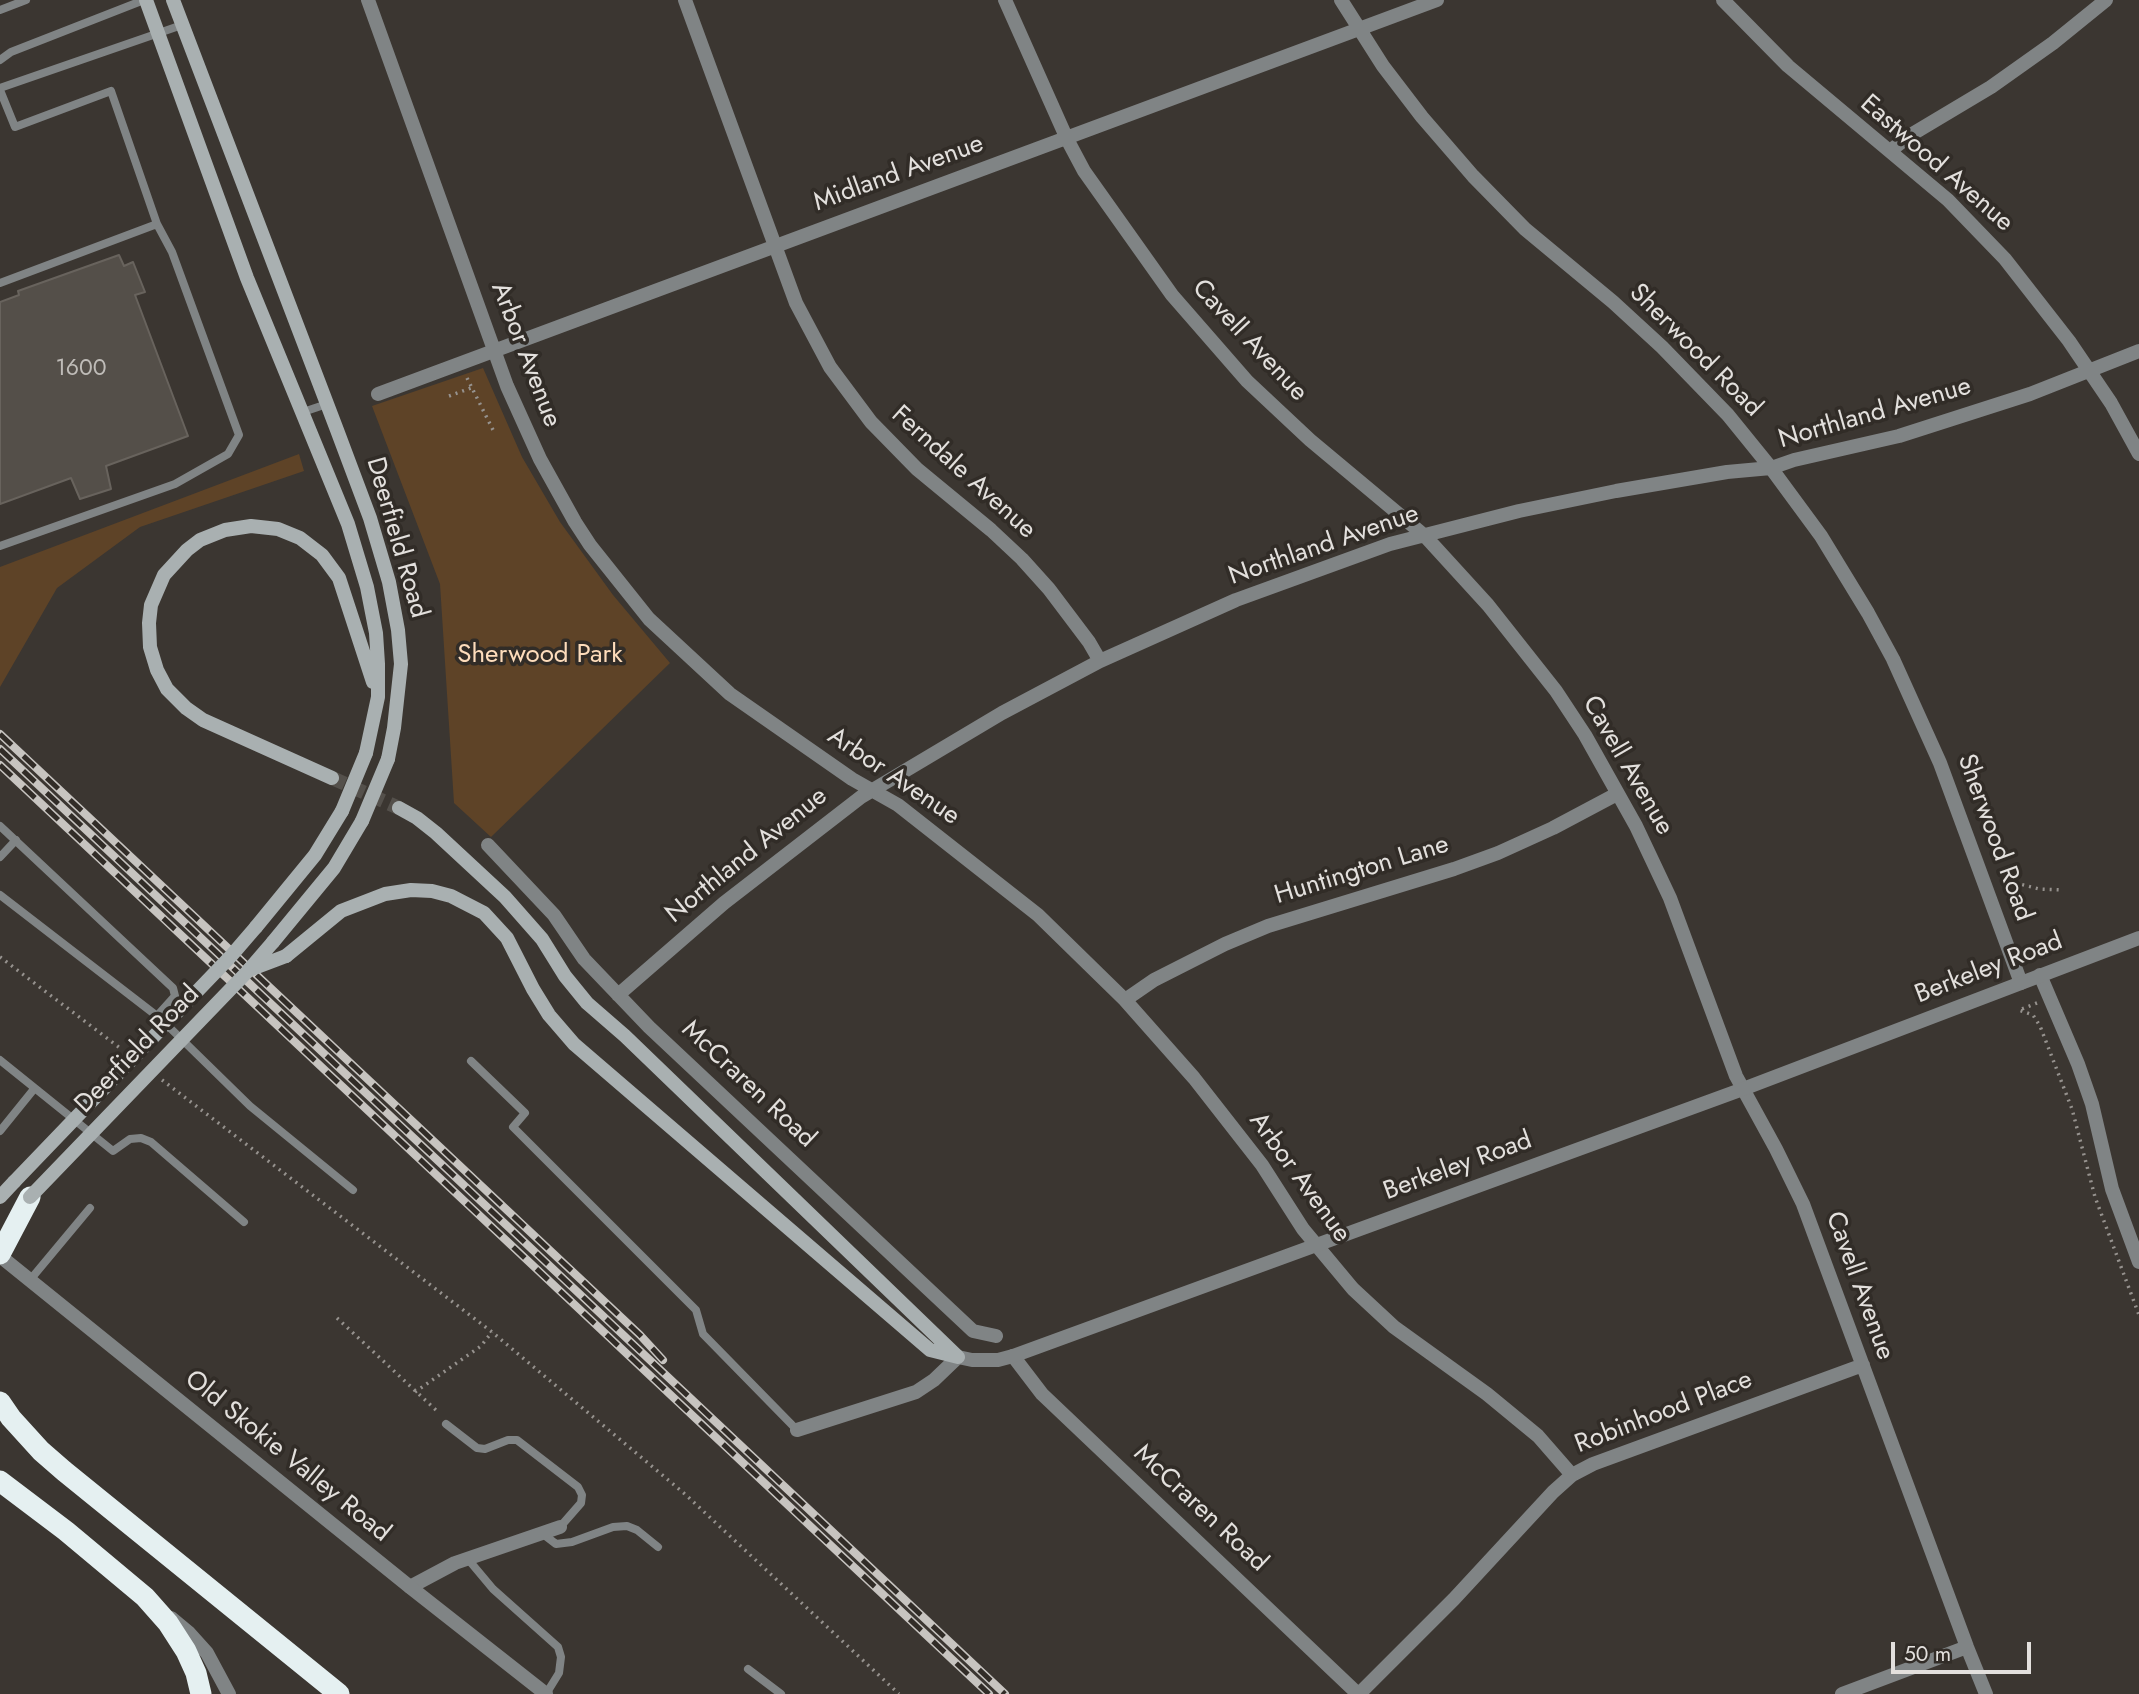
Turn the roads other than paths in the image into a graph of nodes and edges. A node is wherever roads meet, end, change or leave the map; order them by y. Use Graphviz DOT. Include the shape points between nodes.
graph roads {
  1 [pos="26,0"];
  2 [pos="145,0"];
  3 [pos="173,0"];
  4 [pos="368,0"];
  5 [pos="685,0"];
  6 [pos="1004,0"];
  7 [pos="1341,0"];
  8 [pos="1437,0"];
  9 [pos="1723,0"];
  10 [pos="2106,0"];
  11 [pos="0,10"];
  12 [pos="182,25"];
  13 [pos="1360,29"];
  14 [pos="158,34"];
  15 [pos="0,60"];
  16 [pos="0,89"];
  17 [pos="1067,139"];
  18 [pos="1890,151"];
  19 [pos="157,224"];
  20 [pos="775,246"];
  21 [pos="0,283"];
  22 [pos="495,351"];
  23 [pos="2139,351"];
  24 [pos="2090,372"];
  25 [pos="378,394"];
  26 [pos="327,404"];
  27 [pos="303,412"];
  28 [pos="2139,454"];
  29 [pos="1771,468"];
  30 [pos="1425,536"];
  31 [pos="0,546"];
  32 [pos="1100,661"];
  33 [pos="378,696"];
  34 [pos="332,778"];
  35 [pos="874,791"];
  36 [pos="1617,794"];
  37 [pos="399,808"];
  38 [pos="0,826"];
  39 [pos="16,840"];
  40 [pos="488,845"];
  41 [pos="0,857"];
  42 [pos="0,895"];
  43 [pos="2139,938"];
  44 [pos="248,971"];
  45 [pos="2040,975"];
  46 [pos="2021,982"];
  47 [pos="618,995"];
  48 [pos="1125,999"];
  49 [pos="158,1016"];
  50 [pos="0,1060"];
  51 [pos="471,1061"];
  52 [pos="34,1089"];
  53 [pos="1743,1089"];
  54 [pos="0,1132"];
  55 [pos="353,1191"];
  56 [pos="0,1197"];
  57 [pos="30,1197"];
  58 [pos="90,1208"];
  59 [pos="244,1222"];
  60 [pos="0,1228"];
  61 [pos="1316,1245"];
  62 [pos="0,1255"];
  63 [pos="2139,1262"];
  64 [pos="30,1280"];
  65 [pos="996,1336"];
  66 [pos="1013,1356"];
  67 [pos="958,1357"];
  68 [pos="1863,1365"];
  69 [pos="0,1402"];
  70 [pos="446,1424"];
  71 [pos="797,1430"];
  72 [pos="1572,1475"];
  73 [pos="0,1481"];
  74 [pos="560,1527"];
  75 [pos="543,1534"];
  76 [pos="658,1547"];
  77 [pos="467,1558"];
  78 [pos="410,1587"];
  79 [pos="145,1597"];
  80 [pos="1967,1647"];
  81 [pos="748,1669"];
  82 [pos="201,1694"];
  83 [pos="229,1694"];
  84 [pos="339,1694"];
  85 [pos="546,1694"];
  86 [pos="781,1694"];
  87 [pos="1359,1694"];
  88 [pos="1842,1694"];
  89 [pos="1986,1694"];
  1 -- 11 [label="lane"];
  2 -- 14 [label="main road, Deerfield Road"];
  2 -- 15 [label="lane"];
  3 -- 12 [label="main road, Deerfield Road"];
  4 -- 22 [label="street, Arbor Avenue"];
  5 -- 20 [label="street, Ferndale Avenue"];
  6 -- 17 [label="street, Cavell Avenue"];
  7 -- 13 [label="street, Sherwood Road"];
  8 -- 13 [label="street, Midland Avenue"];
  9 -- 18 [label="street, Eastwood Avenue" via="1787,66"];
  10 -- 18 [label="street" via="1991,87"];
  12 -- 14 [label="lane"];
  12 -- 26 [label="main road, Deerfield Road"];
  13 -- 17 [label="street, Midland Avenue"];
  13 -- 29 [label="street, Sherwood Road" via="1422,117 1473,176 1525,229 1662,347 1728,415"];
  14 -- 16 [label="lane"];
  14 -- 27 [label="main road, Deerfield Road" via="247,278"];
  16 -- 19 [label="lane" via="15,127 111,91"];
  17 -- 20 [label="street, Midland Avenue"];
  17 -- 30 [label="street, Cavell Avenue" via="1084,171 1205,335 1310,440"];
  18 -- 24 [label="street, Eastwood Avenue" via="1948,200 2005,258"];
  19 -- 21 [label="lane"];
  19 -- 31 [label="lane" via="172,252 239,435 228,454 175,484"];
  20 -- 22 [label="street, Midland Avenue"];
  20 -- 32 [label="street, Ferndale Avenue" via="816,344 871,422 917,470 1022,559"];
  22 -- 25 [label="street, Midland Avenue"];
  22 -- 35 [label="street, Arbor Avenue" via="540,459 575,522 649,619 730,694"];
  23 -- 24 [label="street, Northland Avenue"];
  24 -- 28 [label="street, Eastwood Avenue"];
  24 -- 29 [label="street, Northland Avenue" via="1899,436"];
  26 -- 27 [label="lane"];
  26 -- 44 [label="main road, Deerfield Road, bridge" via="389,582 401,664 394,728 362,821 334,868"];
  27 -- 33 [label="main road, Deerfield Road" via="348,524 367,587 376,634"];
  29 -- 30 [label="street, Northland Avenue" via="1616,491"];
  29 -- 46 [label="street, Sherwood Road" via="1821,537 1893,659 1941,763"];
  30 -- 32 [label="street, Northland Avenue" via="1390,544 1236,600"];
  30 -- 36 [label="street, Cavell Avenue" via="1488,605 1556,691"];
  32 -- 35 [label="street, Northland Avenue" via="1002,713"];
  33 -- 34 [label="main road" via="339,578 322,555 300,538 278,529 251,526 225,530 200,540 164,575 149,623 150,647 167,689 204,720"];
  33 -- 56 [label="main road, Deerfield Road, bridge" via="366,752 342,811 315,855 232,956"];
  35 -- 47 [label="street, Northland Avenue" via="860,797 734,895"];
  35 -- 48 [label="street, Arbor Avenue" via="924,824 1038,915"];
  36 -- 48 [label="street, Huntington Lane" via="1498,853 1224,944"];
  36 -- 53 [label="street, Cavell Avenue" via="1670,898"];
  37 -- 67 [label="main road" via="436,833 505,897 542,939 587,1003"];
  38 -- 39 [label="lane"];
  39 -- 41 [label="lane"];
  39 -- 49 [label="lane" via="173,988 175,996"];
  40 -- 47 [label="street, McCraren Road" via="554,915 584,959"];
  42 -- 49 [label="lane"];
  43 -- 45 [label="street, Berkeley Road"];
  44 -- 57 [label="main road, Deerfield Road, bridge"];
  44 -- 67 [label="main road, bridge" via="286,956 341,912 385,894 432,891 484,913 508,938 549,1015 574,1044 930,1350"];
  45 -- 46 [label="street, Berkeley Road"];
  45 -- 63 [label="street" via="2092,1104 2112,1189"];
  46 -- 53 [label="street, Berkeley Road"];
  47 -- 65 [label="street, McCraren Road" via="973,1331"];
  48 -- 61 [label="street, Arbor Avenue" via="1262,1165"];
  49 -- 55 [label="lane" via="250,1106"];
  50 -- 52 [label="lane"];
  51 -- 71 [label="lane" via="525,1114 513,1127 696,1310 703,1334"];
  52 -- 54 [label="lane"];
  52 -- 59 [label="lane" via="113,1151 130,1139 151,1142"];
  53 -- 61 [label="street, Berkeley Road"];
  53 -- 68 [label="street, Cavell Avenue" via="1803,1204"];
  57 -- 60 [label="main road, Deerfield Road"];
  57 -- 62 [label="highway"];
  58 -- 64 [label="lane"];
  61 -- 66 [label="street, Berkeley Road"];
  61 -- 72 [label="street, Arbor Avenue" via="1353,1289 1394,1327 1538,1436"];
  62 -- 64 [label="street, Old Skokie Valley Road"];
  64 -- 78 [label="street, Old Skokie Valley Road"];
  66 -- 67 [label="street, Berkeley Road" via="986,1360"];
  66 -- 87 [label="street, McCraren Road" via="1042,1394"];
  67 -- 71 [label="street" via="916,1392"];
  68 -- 72 [label="street, Robinhood Place"];
  68 -- 80 [label="street, Cavell Avenue"];
  69 -- 84 [label="highway" via="64,1471"];
  70 -- 74 [label="lane" via="477,1448 517,1440 578,1487 582,1503"];
  72 -- 87 [label="street, Robinhood Place"];
  73 -- 79 [label="highway"];
  74 -- 75 [label="street"];
  75 -- 76 [label="lane" via="556,1544 627,1526"];
  75 -- 77 [label="street"];
  77 -- 78 [label="street"];
  77 -- 85 [label="lane" via="493,1589 558,1647 559,1673"];
  78 -- 85 [label="street, Old Skokie Valley Road"];
  79 -- 82 [label="highway" via="186,1651"];
  79 -- 83 [label="street" via="200,1644"];
  80 -- 88 [label="street"];
  80 -- 89 [label="street, Cavell Avenue"];
  81 -- 86 [label="lane"];
}
